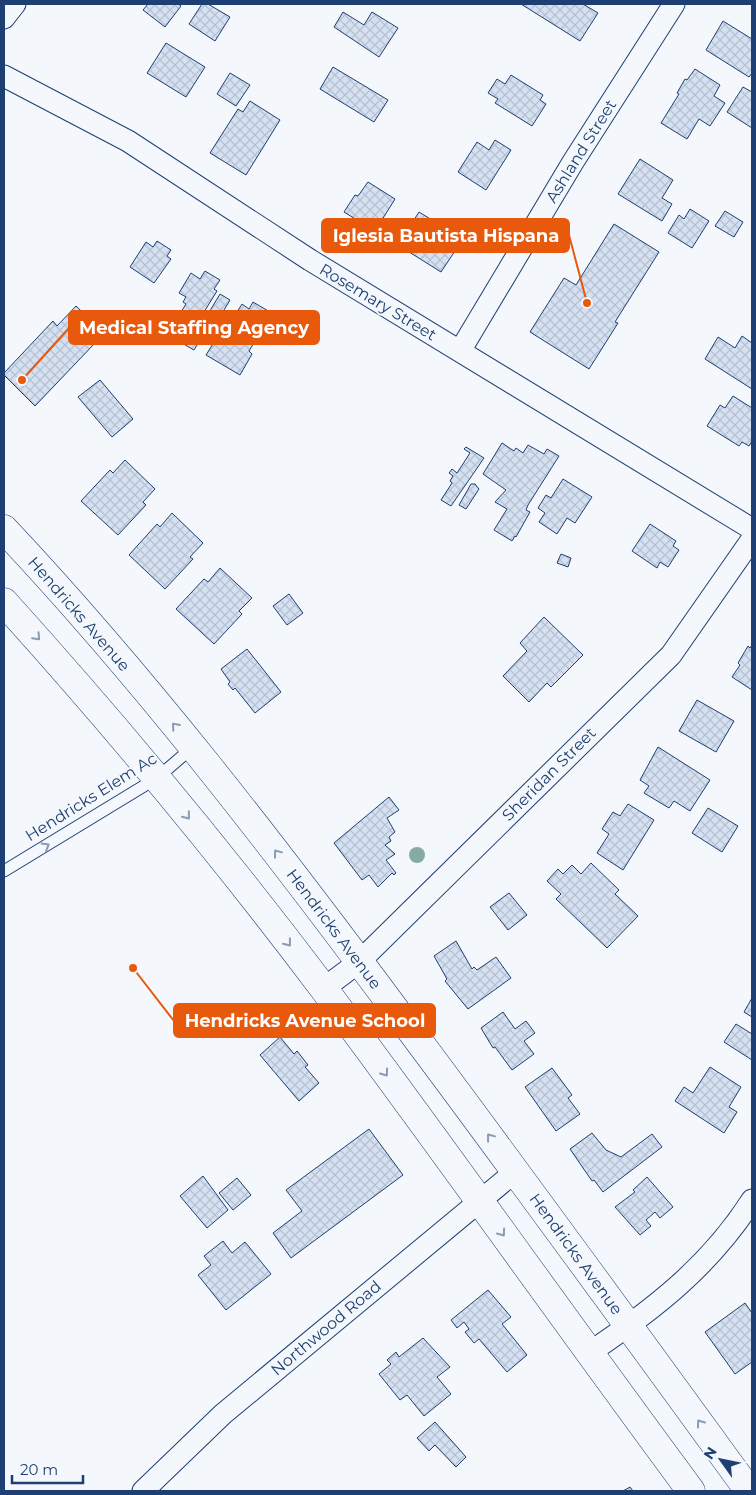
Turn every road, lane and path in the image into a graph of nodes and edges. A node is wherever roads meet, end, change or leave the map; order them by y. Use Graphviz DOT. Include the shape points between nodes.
graph roads {
  1 [pos="15,4"];
  2 [pos="674,4"];
  3 [pos="4,18"];
  4 [pos="4,76"];
  5 [pos="460,351"];
  6 [pos="752,528"];
  7 [pos="4,529"];
  8 [pos="752,539"];
  9 [pos="4,602"];
  10 [pos="193,747"];
  11 [pos="157,778"];
  12 [pos="4,871"];
  13 [pos="359,962"];
  14 [pos="324,989"];
  15 [pos="516,1172"];
  16 [pos="752,1200"];
  17 [pos="479,1201"];
  18 [pos="629,1326"];
  19 [pos="589,1353"];
  20 [pos="143,1491"];
  21 [pos="691,1491"];
  22 [pos="749,1491"];
  1 -- 3 [label="street"];
  2 -- 5 [label="street, Ashland Street" via="573,162"];
  4 -- 5 [label="street, Rosemary Street" via="128,141 310,260"];
  5 -- 6 [label="street, Rosemary Street"];
  10 -- 7 [label="main road, Hendricks Avenue, one-way"];
  8 -- 13 [label="street, Sheridan Street" via="670,655"];
  9 -- 11 [label="main road, one-way"];
  10 -- 11 [label="lane, Hendricks Elem Ac"];
  13 -- 10 [label="main road, Hendricks Avenue, one-way"];
  12 -- 11 [label="lane, Hendricks Elem Ac, one-way"];
  11 -- 14 [label="main road, one-way"];
  13 -- 14 [label="street, Sheridan Street"];
  15 -- 13 [label="main road, Hendricks Avenue, one-way"];
  14 -- 17 [label="main road, one-way"];
  15 -- 17 [label="street, Northwood Road"];
  15 -- 18 [label="main road, Hendricks Avenue"];
  16 -- 18 [label="street" via="716,1250 659,1305"];
  17 -- 19 [label="main road, one-way"];
  17 -- 20 [label="street, Northwood Road" via="222,1414"];
  18 -- 19 [label="street"];
  22 -- 18 [label="main road, Hendricks Avenue, one-way"];
  19 -- 21 [label="main road"];
}
